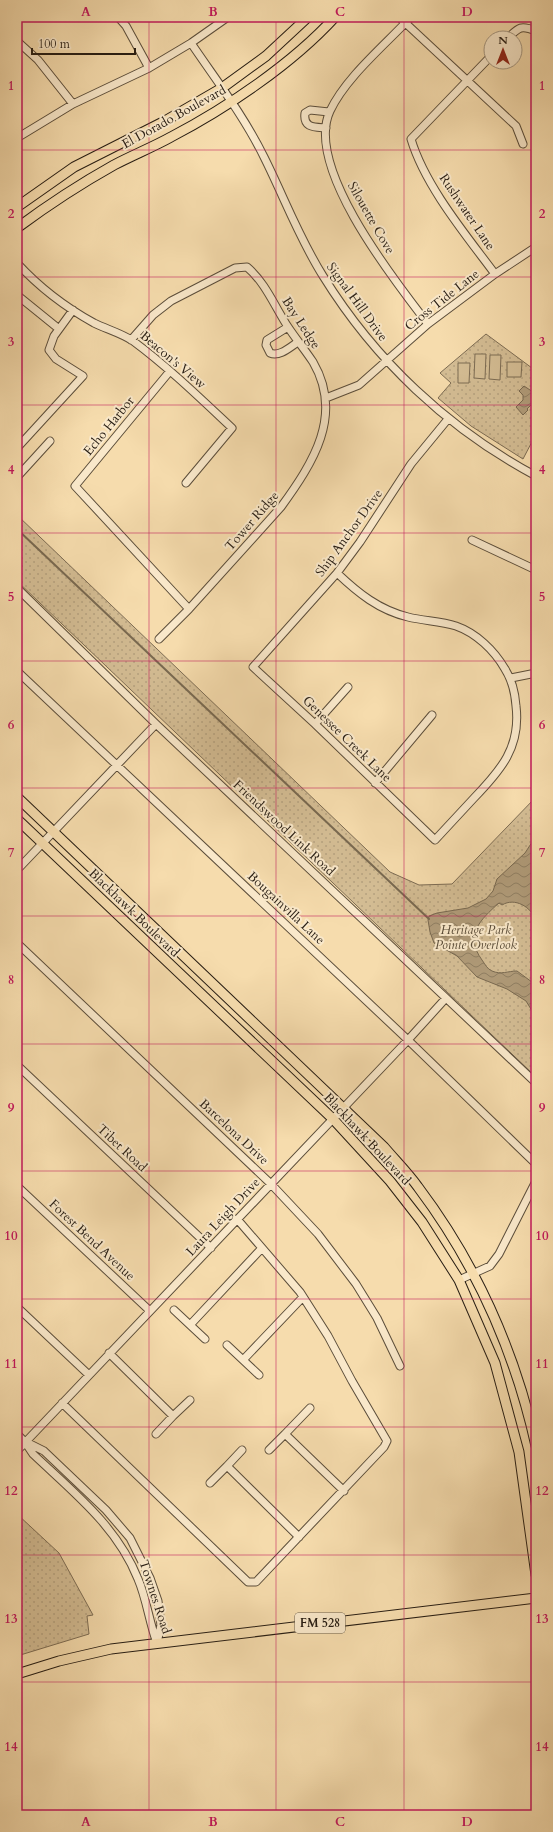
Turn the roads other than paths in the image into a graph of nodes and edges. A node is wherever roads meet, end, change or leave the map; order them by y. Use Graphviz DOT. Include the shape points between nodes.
graph roads {
  1 [pos="118,17"];
  2 [pos="228,17"];
  3 [pos="308,17"];
  4 [pos="335,17"];
  5 [pos="399,17"];
  6 [pos="411,17"];
  7 [pos="405,23"];
  8 [pos="516,30"];
  9 [pos="536,31"];
  10 [pos="17,42"];
  11 [pos="191,43"];
  12 [pos="483,64"];
  13 [pos="149,68"];
  14 [pos="466,81"];
  15 [pos="222,88"];
  16 [pos="231,101"];
  17 [pos="72,104"];
  18 [pos="329,112"];
  19 [pos="326,128"];
  20 [pos="17,138"];
  21 [pos="523,144"];
  22 [pos="109,149"];
  23 [pos="116,164"];
  24 [pos="17,207"];
  25 [pos="17,228"];
  26 [pos="536,248"];
  27 [pos="17,263"];
  28 [pos="495,274"];
  29 [pos="17,295"];
  30 [pos="73,310"];
  31 [pos="428,324"];
  32 [pos="288,327"];
  33 [pos="59,329"];
  34 [pos="131,340"];
  35 [pos="298,342"];
  36 [pos="387,361"];
  37 [pos="170,371"];
  38 [pos="326,398"];
  39 [pos="448,419"];
  40 [pos="50,441"];
  41 [pos="17,448"];
  42 [pos="17,472"];
  43 [pos="536,476"];
  44 [pos="186,483"];
  45 [pos="472,540"];
  46 [pos="536,570"];
  47 [pos="337,573"];
  48 [pos="17,588"];
  49 [pos="189,609"];
  50 [pos="159,639"];
  51 [pos="264,656"];
  52 [pos="17,671"];
  53 [pos="536,673"];
  54 [pos="511,678"];
  55 [pos="348,687"];
  56 [pos="432,715"];
  57 [pos="156,724"];
  58 [pos="315,724"];
  59 [pos="116,764"];
  60 [pos="375,783"];
  61 [pos="17,797"];
  62 [pos="17,819"];
  63 [pos="54,832"];
  64 [pos="43,843"];
  65 [pos="17,870"];
  66 [pos="143,916"];
  67 [pos="131,929"];
  68 [pos="17,943"];
  69 [pos="210,981"];
  70 [pos="198,993"];
  71 [pos="446,998"];
  72 [pos="408,1040"];
  73 [pos="17,1065"];
  74 [pos="536,1083"];
  75 [pos="343,1108"];
  76 [pos="333,1119"];
  77 [pos="536,1164"];
  78 [pos="536,1181"];
  79 [pos="271,1184"];
  80 [pos="17,1186"];
  81 [pos="238,1219"];
  82 [pos="210,1248"];
  83 [pos="262,1248"];
  84 [pos="473,1275"];
  85 [pos="459,1280"];
  86 [pos="303,1297"];
  87 [pos="17,1307"];
  88 [pos="174,1310"];
  89 [pos="150,1311"];
  90 [pos="190,1324"];
  91 [pos="205,1339"];
  92 [pos="227,1345"];
  93 [pos="109,1353"];
  94 [pos="243,1360"];
  95 [pos="400,1366"];
  96 [pos="89,1375"];
  97 [pos="259,1375"];
  98 [pos="519,1385"];
  99 [pos="503,1390"];
  100 [pos="190,1400"];
  101 [pos="62,1403"];
  102 [pos="310,1408"];
  103 [pos="173,1416"];
  104 [pos="17,1434"];
  105 [pos="156,1434"];
  106 [pos="285,1434"];
  107 [pos="26,1442"];
  108 [pos="536,1446"];
  109 [pos="242,1450"];
  110 [pos="270,1450"];
  111 [pos="17,1451"];
  112 [pos="227,1466"];
  113 [pos="210,1483"];
  114 [pos="344,1491"];
  115 [pos="532,1515"];
  116 [pos="299,1537"];
  117 [pos="536,1575"];
  118 [pos="536,1598"];
  119 [pos="157,1643"];
  120 [pos="17,1674"];
  1 -- 13 [label="street" via="126,26"];
  2 -- 11 [label="street"];
  3 -- 15 [label="main road, El Dorado Boulevard" via="266,56"];
  4 -- 16 [label="main road, El Dorado Boulevard" via="276,70"];
  5 -- 7 [label="street"];
  6 -- 7 [label="street, Silouette Cove"];
  7 -- 14 [label="street"];
  7 -- 18 [label="street, Silouette Cove" via="342,89"];
  8 -- 9 [label="street" via="526,27"];
  10 -- 17 [label="street" via="38,60"];
  11 -- 13 [label="street"];
  11 -- 15 [label="street, Signal Hill Drive"];
  12 -- 14 [label="street"];
  13 -- 17 [label="street"];
  14 -- 21 [label="street" via="516,126"];
  14 -- 28 [label="street, Rushwater Lane" via="411,139 442,201"];
  15 -- 16 [label="street, Signal Hill Drive"];
  15 -- 22 [label="main road, El Dorado Boulevard"];
  16 -- 23 [label="main road, El Dorado Boulevard" via="171,137"];
  16 -- 36 [label="street, Signal Hill Drive" via="262,152 304,244 323,276 361,331"];
  17 -- 20 [label="street"];
  18 -- 19 [label="street, Silouette Cove"];
  18 -- 19 [label="street" via="310,110 305,113 304,120 307,124"];
  19 -- 31 [label="street, Silouette Cove" via="330,167 341,194 367,241"];
  22 -- 23 [label="main road"];
  22 -- 24 [label="main road, El Dorado Boulevard" via="74,167"];
  23 -- 25 [label="main road, El Dorado Boulevard" via="54,201"];
  26 -- 28 [label="street, Cross Tide Lane"];
  27 -- 30 [label="street, Beacon's View" via="34,282"];
  28 -- 31 [label="street, Cross Tide Lane"];
  29 -- 33 [label="street"];
  30 -- 33 [label="street"];
  30 -- 34 [label="street, Beacon's View"];
  31 -- 36 [label="street, Cross Tide Lane"];
  32 -- 34 [label="street, Bay Ledge" via="256,274 247,266 235,268 171,301 152,315"];
  32 -- 35 [label="street, Bay Ledge"];
  32 -- 35 [label="street" via="268,340 266,345 270,353 281,353"];
  33 -- 41 [label="street" via="48,350 56,359 83,376"];
  34 -- 37 [label="street, Beacon's View"];
  35 -- 38 [label="street, Bay Ledge" via="313,362"];
  36 -- 38 [label="street, Cross Tide Lane" via="359,385"];
  36 -- 39 [label="street, Signal Hill Drive"];
  37 -- 44 [label="street, Beacon's View" via="232,428"];
  37 -- 49 [label="street, Echo Harbor" via="75,486"];
  38 -- 49 [label="street, Tower Ridge" via="326,418 322,437 293,490 281,507"];
  39 -- 43 [label="street, Signal Hill Drive" via="489,448"];
  39 -- 47 [label="street, Ship Anchor Drive" via="411,464"];
  40 -- 42 [label="street" via="19,475"];
  45 -- 46 [label="street"];
  47 -- 51 [label="street, Ship Anchor Drive"];
  47 -- 54 [label="street" via="374,604 408,617 456,626 476,637 500,660"];
  48 -- 57 [label="street, Friendswood Link Road"];
  49 -- 50 [label="street, Tower Ridge"];
  51 -- 58 [label="street, Genessee Creek Lane" via="253,667"];
  52 -- 59 [label="street, Bougainvilla Lane"];
  53 -- 54 [label="street"];
  54 -- 60 [label="street, Genessee Creek Lane" via="518,715 512,748 494,777 435,840"];
  55 -- 58 [label="street"];
  56 -- 60 [label="street"];
  57 -- 59 [label="street"];
  57 -- 71 [label="street, Friendswood Link Road"];
  58 -- 60 [label="street, Genessee Creek Lane"];
  59 -- 63 [label="street"];
  59 -- 72 [label="street, Bougainvilla Lane"];
  61 -- 63 [label="main road, Blackhawk Boulevard"];
  62 -- 64 [label="main road, Blackhawk Boulevard"];
  63 -- 64 [label="street"];
  63 -- 66 [label="main road, Blackhawk Boulevard"];
  64 -- 65 [label="street"];
  64 -- 67 [label="main road, Blackhawk Boulevard"];
  66 -- 67 [label="main road"];
  66 -- 69 [label="main road, Blackhawk Boulevard"];
  67 -- 70 [label="main road, Blackhawk Boulevard"];
  68 -- 79 [label="street, Barcelona Drive"];
  69 -- 70 [label="main road"];
  69 -- 75 [label="main road, Blackhawk Boulevard"];
  70 -- 76 [label="main road, Blackhawk Boulevard"];
  71 -- 72 [label="street, Laura Leigh Drive"];
  71 -- 74 [label="street, Friendswood Link Road"];
  72 -- 75 [label="street, Laura Leigh Drive"];
  72 -- 77 [label="street, Bougainvilla Lane"];
  73 -- 82 [label="street, Tibet Road"];
  75 -- 76 [label="street, Laura Leigh Drive"];
  75 -- 84 [label="main road, Blackhawk Boulevard" via="384,1147 418,1186 448,1230"];
  76 -- 79 [label="street, Laura Leigh Drive"];
  76 -- 85 [label="main road, Blackhawk Boulevard" via="390,1181 422,1222"];
  78 -- 84 [label="street" via="500,1254 490,1266"];
  79 -- 81 [label="street, Laura Leigh Drive"];
  79 -- 95 [label="street, Barcelona Drive" via="318,1234 356,1284 377,1318"];
  80 -- 89 [label="street, Forest Bend Avenue"];
  81 -- 82 [label="street, Laura Leigh Drive"];
  81 -- 83 [label="street"];
  82 -- 89 [label="street, Laura Leigh Drive"];
  83 -- 86 [label="street"];
  83 -- 90 [label="street"];
  84 -- 85 [label="street"];
  84 -- 98 [label="main road, Blackhawk Boulevard" via="489,1304"];
  85 -- 99 [label="main road, Blackhawk Boulevard" via="495,1363"];
  86 -- 94 [label="street"];
  86 -- 114 [label="street" via="387,1441"];
  87 -- 96 [label="street"];
  88 -- 90 [label="street"];
  89 -- 93 [label="street, Laura Leigh Drive"];
  90 -- 91 [label="street"];
  92 -- 94 [label="street"];
  93 -- 96 [label="street, Laura Leigh Drive"];
  93 -- 103 [label="street"];
  94 -- 97 [label="street"];
  96 -- 101 [label="street, Laura Leigh Drive"];
  98 -- 99 [label="main road"];
  98 -- 108 [label="main road, Blackhawk Boulevard"];
  99 -- 115 [label="main road, Blackhawk Boulevard"];
  100 -- 103 [label="street"];
  101 -- 107 [label="street, Laura Leigh Drive"];
  101 -- 116 [label="street" via="248,1582 256,1582"];
  102 -- 106 [label="street"];
  103 -- 105 [label="street"];
  104 -- 107 [label="street, Townes Road"];
  106 -- 110 [label="street"];
  106 -- 114 [label="street"];
  107 -- 111 [label="street, Laura Leigh Drive"];
  107 -- 119 [label="street, Townes Road" via="33,1454 95,1513 120,1542 139,1580"];
  107 -- 119 [label="street, Townes Road" via="44,1451 106,1510 130,1538 150,1578 158,1601 161,1625"];
  109 -- 112 [label="street"];
  112 -- 113 [label="street"];
  112 -- 116 [label="street"];
  114 -- 116 [label="street"];
  115 -- 117 [label="main road, Blackhawk Boulevard"];
  118 -- 119 [label="main road, FM 528"];
  119 -- 120 [label="main road, FM 528" via="83,1655"];
}
